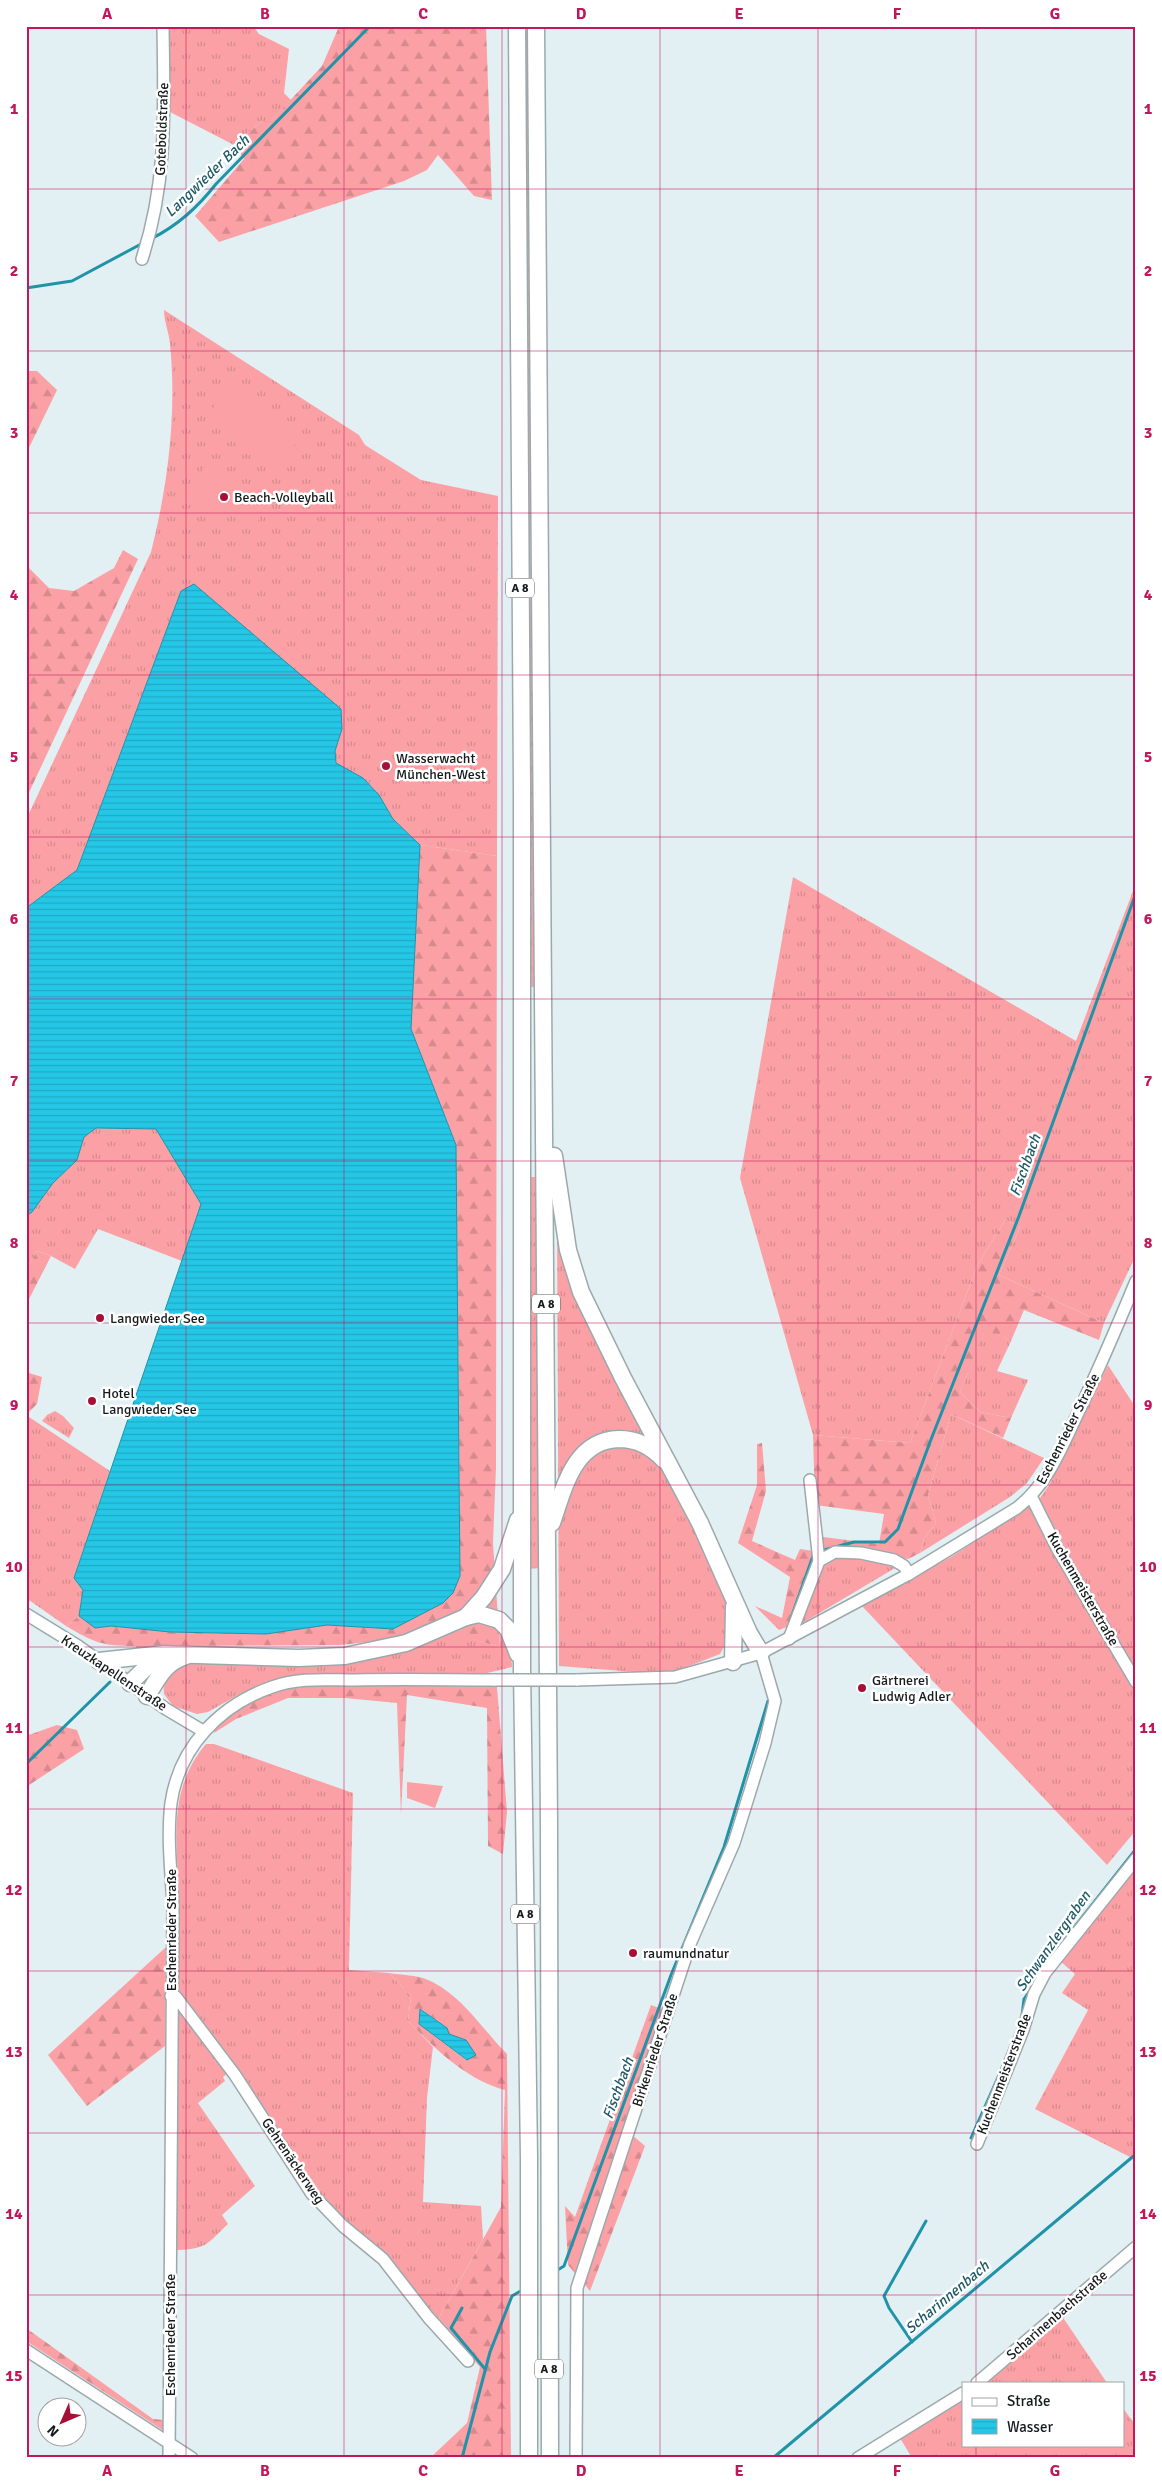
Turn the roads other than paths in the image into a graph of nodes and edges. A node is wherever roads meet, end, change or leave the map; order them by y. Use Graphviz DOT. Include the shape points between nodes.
graph roads {
  1 [pos="163,26"];
  2 [pos="517,26"];
  3 [pos="536,26"];
  4 [pos="143,254"];
  5 [pos="544,1070"];
  6 [pos="1136,1281"];
  7 [pos="670,1467"];
  8 [pos="810,1480"];
  9 [pos="1031,1496"];
  10 [pos="522,1506"];
  11 [pos="548,1538"];
  12 [pos="819,1561"];
  13 [pos="908,1574"];
  14 [pos="734,1600"];
  15 [pos="26,1614"];
  16 [pos="466,1616"];
  17 [pos="789,1639"];
  18 [pos="761,1652"];
  19 [pos="164,1654"];
  20 [pos="187,1656"];
  21 [pos="99,1660"];
  22 [pos="733,1662"];
  23 [pos="522,1669"];
  24 [pos="1136,1682"];
  25 [pos="130,1683"];
  26 [pos="147,1696"];
  27 [pos="203,1731"];
  28 [pos="1136,1859"];
  29 [pos="171,1996"];
  30 [pos="977,2144"];
  31 [pos="1136,2247"];
  32 [pos="26,2350"];
  33 [pos="468,2361"];
  34 [pos="979,2382"];
  35 [pos="962,2395"];
  36 [pos="170,2443"];
  37 [pos="169,2458"];
  38 [pos="192,2458"];
  39 [pos="530,2458"];
  40 [pos="550,2458"];
  41 [pos="576,2458"];
  42 [pos="858,2458"];
  1 -- 4 [label="street, Goteboldstraße" via="164,138 160,183"];
  2 -- 10 [label="highway, A 8"];
  3 -- 5 [label="highway, A 8"];
  5 -- 7 [label="highway" via="552,1091 554,1162 565,1232 580,1292"];
  5 -- 11 [label="highway, A 8"];
  6 -- 9 [label="street, Eschenrieder Straße" via="1064,1442 1048,1474"];
  7 -- 11 [label="highway" via="648,1446 630,1439 609,1440 592,1446 578,1459 570,1473"];
  7 -- 14 [label="highway" via="700,1522"];
  8 -- 12 [label="street"];
  9 -- 13 [label="street, Eschenrieder Straße" via="1017,1508"];
  9 -- 24 [label="street, Kuchenmeisterstraße" via="1057,1548"];
  10 -- 16 [label="highway" via="502,1569 484,1597"];
  10 -- 23 [label="highway, A 8"];
  11 -- 40 [label="highway, A 8"];
  12 -- 13 [label="street" via="835,1552 861,1553 894,1560 904,1566"];
  12 -- 17 [label="street"];
  13 -- 17 [label="street, Eschenrieder Straße"];
  14 -- 18 [label="highway"];
  14 -- 22 [label="highway"];
  15 -- 21 [label="street, Kreuzkapellenstraße"];
  16 -- 20 [label="highway" via="406,1643 345,1656"];
  16 -- 23 [label="highway" via="479,1614 499,1620 514,1641"];
  17 -- 18 [label="street, Eschenrieder Straße"];
  18 -- 22 [label="street, Eschenrieder Straße"];
  18 -- 41 [label="street, Birkenrieder Straße" via="775,1701 765,1743 734,1844 690,1944 577,2288"];
  19 -- 20 [label="highway"];
  19 -- 21 [label="highway"];
  19 -- 25 [label="highway"];
  20 -- 26 [label="highway" via="173,1660 164,1668"];
  21 -- 25 [label="street, Kreuzkapellenstraße"];
  22 -- 27 [label="street, Eschenrieder Straße, bridge" via="675,1677 306,1680 274,1686 242,1700"];
  23 -- 39 [label="highway, A 8"];
  25 -- 26 [label="street, Kreuzkapellenstraße"];
  26 -- 27 [label="street, Kreuzkapellenstraße"];
  27 -- 29 [label="street, Eschenrieder Straße" via="186,1758 171,1802"];
  28 -- 30 [label="street, Kuchenmeisterstraße" via="1045,1973"];
  29 -- 33 [label="street, Gehrenäckerweg" via="176,1997 197,2022 235,2075 312,2194 382,2259"];
  29 -- 36 [label="street, Eschenrieder Straße"];
  31 -- 34 [label="street, Scharinenbachstraße"];
  32 -- 36 [label="street"];
  35 -- 42 [label="street"];
  36 -- 37 [label="street, Eschenrieder Straße"];
  36 -- 38 [label="street"];
}
